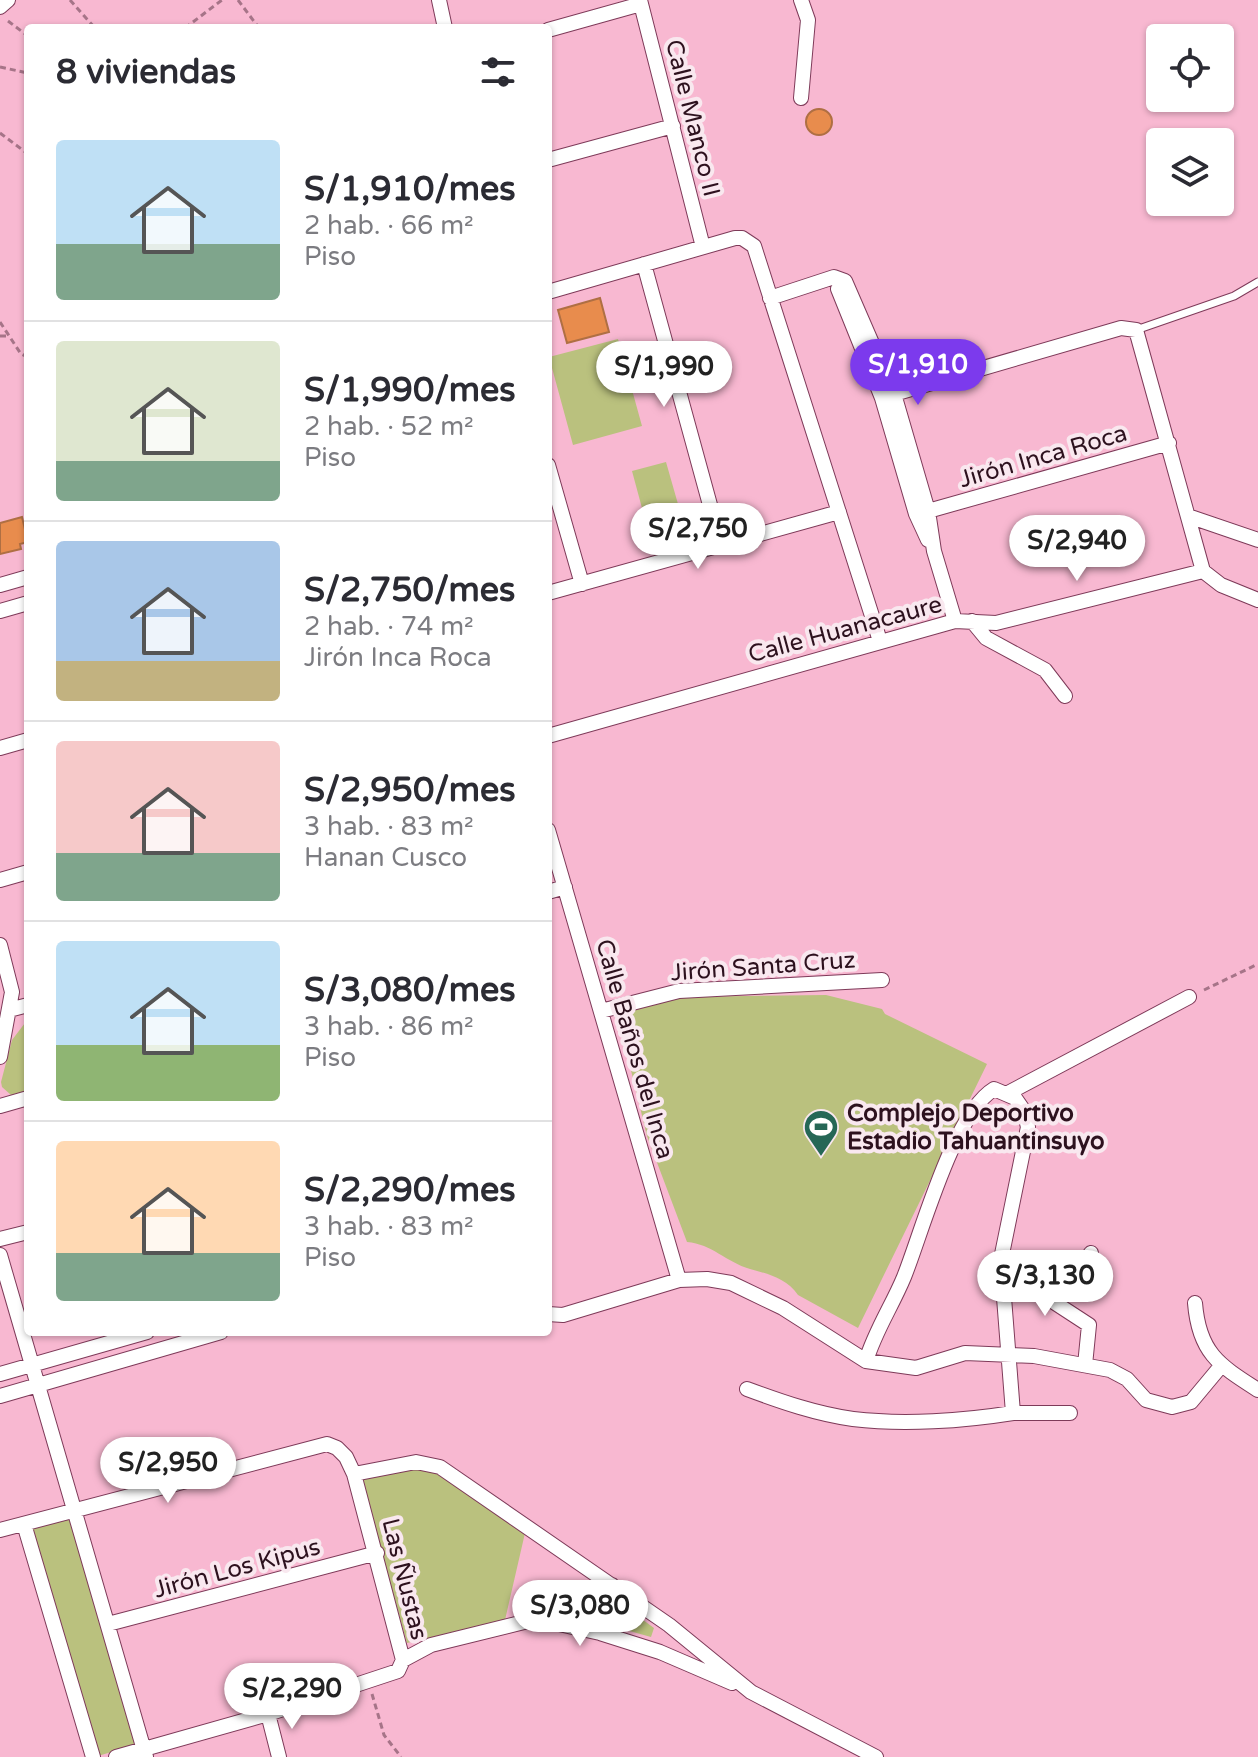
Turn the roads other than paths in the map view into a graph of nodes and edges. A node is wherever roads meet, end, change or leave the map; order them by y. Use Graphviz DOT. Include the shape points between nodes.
graph roads {
  1 [pos="8,0"];
  2 [pos="439,0"];
  3 [pos="801,0"];
  4 [pos="641,2"];
  5 [pos="2,13"];
  6 [pos="444,24"];
  7 [pos="552,29"];
  8 [pos="801,98"];
  9 [pos="673,126"];
  10 [pos="552,159"];
  11 [pos="703,247"];
  12 [pos="644,264"];
  13 [pos="839,279"];
  14 [pos="1258,282"];
  15 [pos="552,291"];
  16 [pos="770,298"];
  17 [pos="1136,330"];
  18 [pos="894,394"];
  19 [pos="1169,443"];
  20 [pos="552,479"];
  21 [pos="928,511"];
  22 [pos="839,512"];
  23 [pos="1188,516"];
  24 [pos="1258,540"];
  25 [pos="721,545"];
  26 [pos="934,551"];
  27 [pos="1203,571"];
  28 [pos="24,578"];
  29 [pos="582,584"];
  30 [pos="0,585"];
  31 [pos="552,592"];
  32 [pos="1258,600"];
  33 [pos="24,604"];
  34 [pos="0,611"];
  35 [pos="955,621"];
  36 [pos="972,621"];
  37 [pos="880,641"];
  38 [pos="1065,696"];
  39 [pos="552,735"];
  40 [pos="24,741"];
  41 [pos="0,748"];
  42 [pos="552,843"];
  43 [pos="24,873"];
  44 [pos="0,880"];
  45 [pos="565,887"];
  46 [pos="552,891"];
  47 [pos="1,953"];
  48 [pos="882,980"];
  49 [pos="1189,997"];
  50 [pos="24,1006"];
  51 [pos="9,1010"];
  52 [pos="601,1011"];
  53 [pos="0,1057"];
  54 [pos="1008,1093"];
  55 [pos="24,1099"];
  56 [pos="0,1106"];
  57 [pos="24,1233"];
  58 [pos="0,1239"];
  59 [pos="1091,1253"];
  60 [pos="0,1255"];
  61 [pos="1000,1276"];
  62 [pos="679,1280"];
  63 [pos="1055,1302"];
  64 [pos="1195,1303"];
  65 [pos="552,1314"];
  66 [pos="133,1336"];
  67 [pos="207,1336"];
  68 [pos="1010,1353"];
  69 [pos="866,1361"];
  70 [pos="32,1365"];
  71 [pos="1085,1365"];
  72 [pos="1221,1366"];
  73 [pos="0,1374"];
  74 [pos="38,1385"];
  75 [pos="747,1389"];
  76 [pos="1258,1390"];
  77 [pos="0,1396"];
  78 [pos="1013,1413"];
  79 [pos="1070,1413"];
  80 [pos="354,1474"];
  81 [pos="74,1509"];
  82 [pos="24,1524"];
  83 [pos="0,1530"];
  84 [pos="377,1553"];
  85 [pos="612,1585"];
  86 [pos="108,1624"];
  87 [pos="669,1625"];
  88 [pos="600,1633"];
  89 [pos="660,1652"];
  90 [pos="403,1660"];
  91 [pos="751,1692"];
  92 [pos="268,1714"];
  93 [pos="145,1753"];
  94 [pos="93,1757"];
  95 [pos="116,1757"];
  96 [pos="279,1757"];
  97 [pos="876,1757"];
  1 -- 5 [label="street"];
  2 -- 6 [label="street"];
  3 -- 8 [label="street" via="808,20"];
  4 -- 7 [label="street"];
  4 -- 9 [label="street, Calle Manco II"];
  9 -- 10 [label="street"];
  9 -- 11 [label="street, Calle Manco II"];
  11 -- 12 [label="street"];
  11 -- 16 [label="street" via="742,238 754,246"];
  12 -- 15 [label="street"];
  12 -- 25 [label="street"];
  13 -- 16 [label="street"];
  13 -- 18 [label="street"];
  13 -- 26 [label="street" via="916,514"];
  14 -- 17 [label="lane" via="1234,296"];
  16 -- 22 [label="street"];
  17 -- 18 [label="street" via="1121,328"];
  17 -- 19 [label="street"];
  18 -- 21 [label="street"];
  19 -- 21 [label="street, Jirón Inca Roca"];
  19 -- 23 [label="street"];
  20 -- 29 [label="street"];
  21 -- 26 [label="street"];
  22 -- 25 [label="street"];
  22 -- 37 [label="street"];
  23 -- 24 [label="street"];
  23 -- 27 [label="street"];
  25 -- 29 [label="street"];
  26 -- 35 [label="street"];
  27 -- 32 [label="street"];
  27 -- 36 [label="street, Calle Huanacaure" via="996,623"];
  28 -- 30 [label="street"];
  29 -- 31 [label="street"];
  33 -- 34 [label="street"];
  35 -- 36 [label="street, Calle Huanacaure"];
  35 -- 37 [label="street, Calle Huanacaure"];
  36 -- 38 [label="street" via="986,638 1045,670"];
  37 -- 39 [label="street, Calle Huanacaure"];
  40 -- 41 [label="street"];
  42 -- 45 [label="street, Calle Baños del Inca"];
  43 -- 44 [label="street"];
  45 -- 46 [label="street"];
  45 -- 52 [label="street, Calle Baños del Inca"];
  47 -- 51 [label="street" via="11,984"];
  48 -- 52 [label="street, Jirón Santa Cruz" via="679,991"];
  49 -- 54 [label="street"];
  50 -- 51 [label="street"];
  51 -- 53 [label="street"];
  52 -- 62 [label="street, Calle Baños del Inca"];
  54 -- 61 [label="street" via="1020,1105 1028,1127"];
  54 -- 69 [label="street" via="994,1089 982,1096 956,1143"];
  55 -- 56 [label="street"];
  57 -- 58 [label="street"];
  59 -- 63 [label="street"];
  60 -- 70 [label="street"];
  61 -- 63 [label="street"];
  61 -- 68 [label="street"];
  62 -- 65 [label="street"];
  62 -- 69 [label="street" via="731,1283 783,1308"];
  63 -- 71 [label="street" via="1089,1325"];
  64 -- 72 [label="street" via="1202,1340"];
  66 -- 70 [label="street"];
  67 -- 74 [label="street"];
  68 -- 69 [label="street" via="965,1353 916,1368"];
  68 -- 71 [label="street"];
  68 -- 78 [label="street"];
  70 -- 73 [label="street"];
  70 -- 74 [label="street"];
  71 -- 72 [label="street" via="1118,1374 1146,1400 1172,1407 1191,1402"];
  72 -- 76 [label="street"];
  74 -- 77 [label="street"];
  74 -- 81 [label="street"];
  75 -- 78 [label="street" via="856,1419 958,1420"];
  78 -- 79 [label="street"];
  80 -- 81 [label="street, Las Ñustas" via="337,1448 327,1444"];
  80 -- 84 [label="street, Las Ñustas"];
  80 -- 85 [label="street" via="416,1462 440,1467"];
  81 -- 82 [label="street"];
  81 -- 86 [label="street"];
  82 -- 83 [label="street"];
  82 -- 94 [label="street"];
  84 -- 86 [label="street, Jirón Los Kipus"];
  84 -- 90 [label="street, Las Ñustas"];
  85 -- 87 [label="street"];
  85 -- 88 [label="street"];
  86 -- 93 [label="street"];
  87 -- 89 [label="street"];
  87 -- 91 [label="street"];
  88 -- 89 [label="street"];
  88 -- 90 [label="street" via="536,1619 431,1645"];
  89 -- 91 [label="street"];
  90 -- 92 [label="street, Las Ñustas" via="398,1671"];
  91 -- 97 [label="street"];
  92 -- 93 [label="street, Las Ñustas"];
  92 -- 96 [label="street"];
  93 -- 95 [label="street, Las Ñustas"];
}
